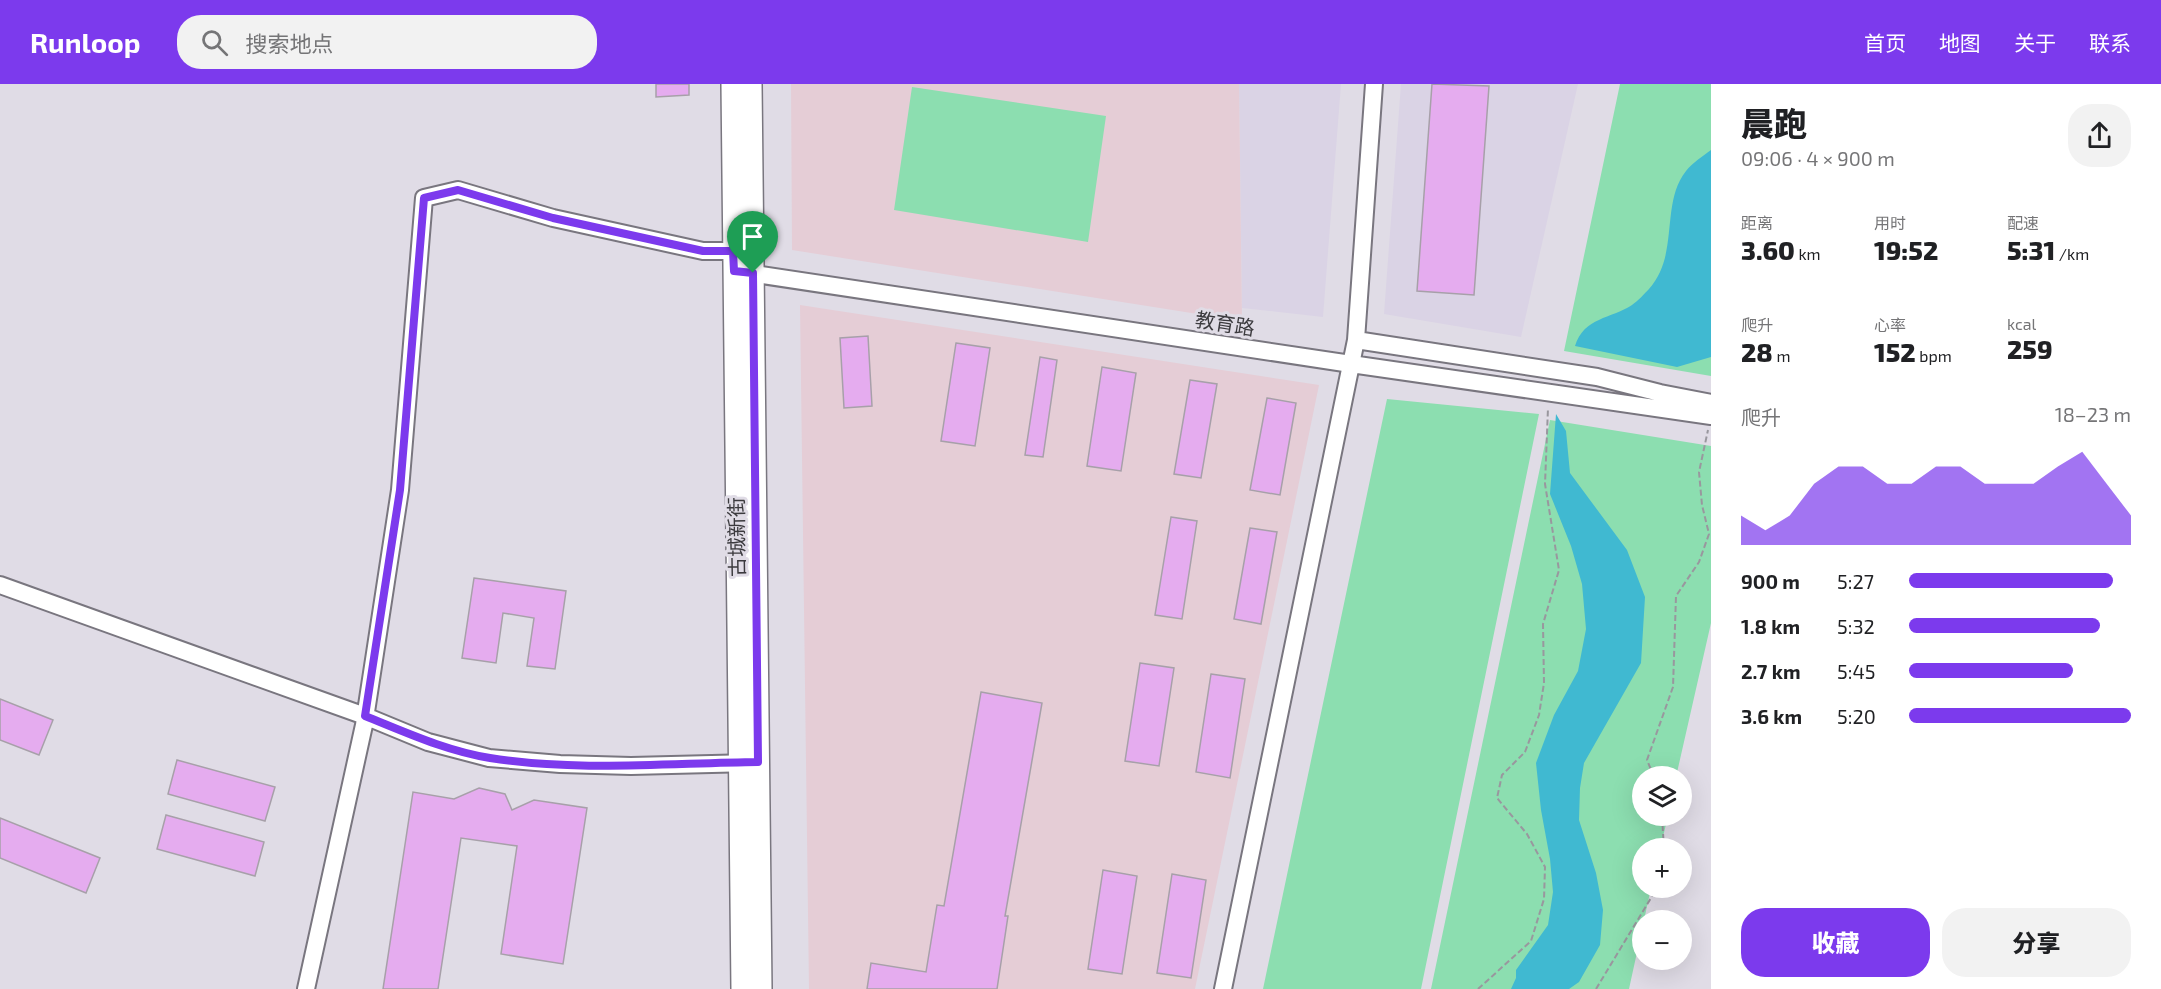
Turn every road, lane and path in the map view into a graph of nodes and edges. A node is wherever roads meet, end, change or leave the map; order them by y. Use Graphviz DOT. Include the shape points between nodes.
graph roads {
  1 [pos="732,84"];
  2 [pos="751,84"];
  3 [pos="1374,84"];
  4 [pos="740,265"];
  5 [pos="1356,340"];
  6 [pos="1352,364"];
  7 [pos="1548,393"];
  8 [pos="1711,403"];
  9 [pos="1711,416"];
  10 [pos="0,585"];
  11 [pos="365,716"];
  12 [pos="749,763"];
  13 [pos="1649,766"];
  14 [pos="1651,898"];
  15 [pos="306,989"];
  16 [pos="742,989"];
  17 [pos="761,989"];
  18 [pos="1223,989"];
  19 [pos="1478,989"];
  20 [pos="1596,989"];
  1 -- 4 [label="main road, 古城新街"];
  2 -- 4 [label="main road, 古城新街"];
  3 -- 5 [label="street"];
  4 -- 6 [label="street, 教育路"];
  4 -- 11 [label="street, 教育路" via="703,251 553,218 458,190 424,198 400,490"];
  4 -- 12 [label="main road, 古城新街"];
  5 -- 6 [label="street"];
  5 -- 8 [label="street" via="1597,377"];
  6 -- 7 [label="street, 教育路"];
  6 -- 18 [label="street"];
  7 -- 9 [label="street, 教育路"];
  7 -- 19 [label="path" via="1545,484 1559,570 1543,624 1544,684 1539,715 1526,752 1502,775 1497,798 1527,834 1545,867 1544,899 1532,941"];
  9 -- 13 [label="path" via="1699,472 1709,534 1699,562 1676,596 1673,687 1647,760"];
  10 -- 11 [label="street"];
  11 -- 12 [label="street" via="428,742 489,758 607,765"];
  11 -- 15 [label="street"];
  12 -- 16 [label="main road, 古城新街"];
  12 -- 17 [label="main road, 古城新街"];
  14 -- 20 [label="path"];
}
